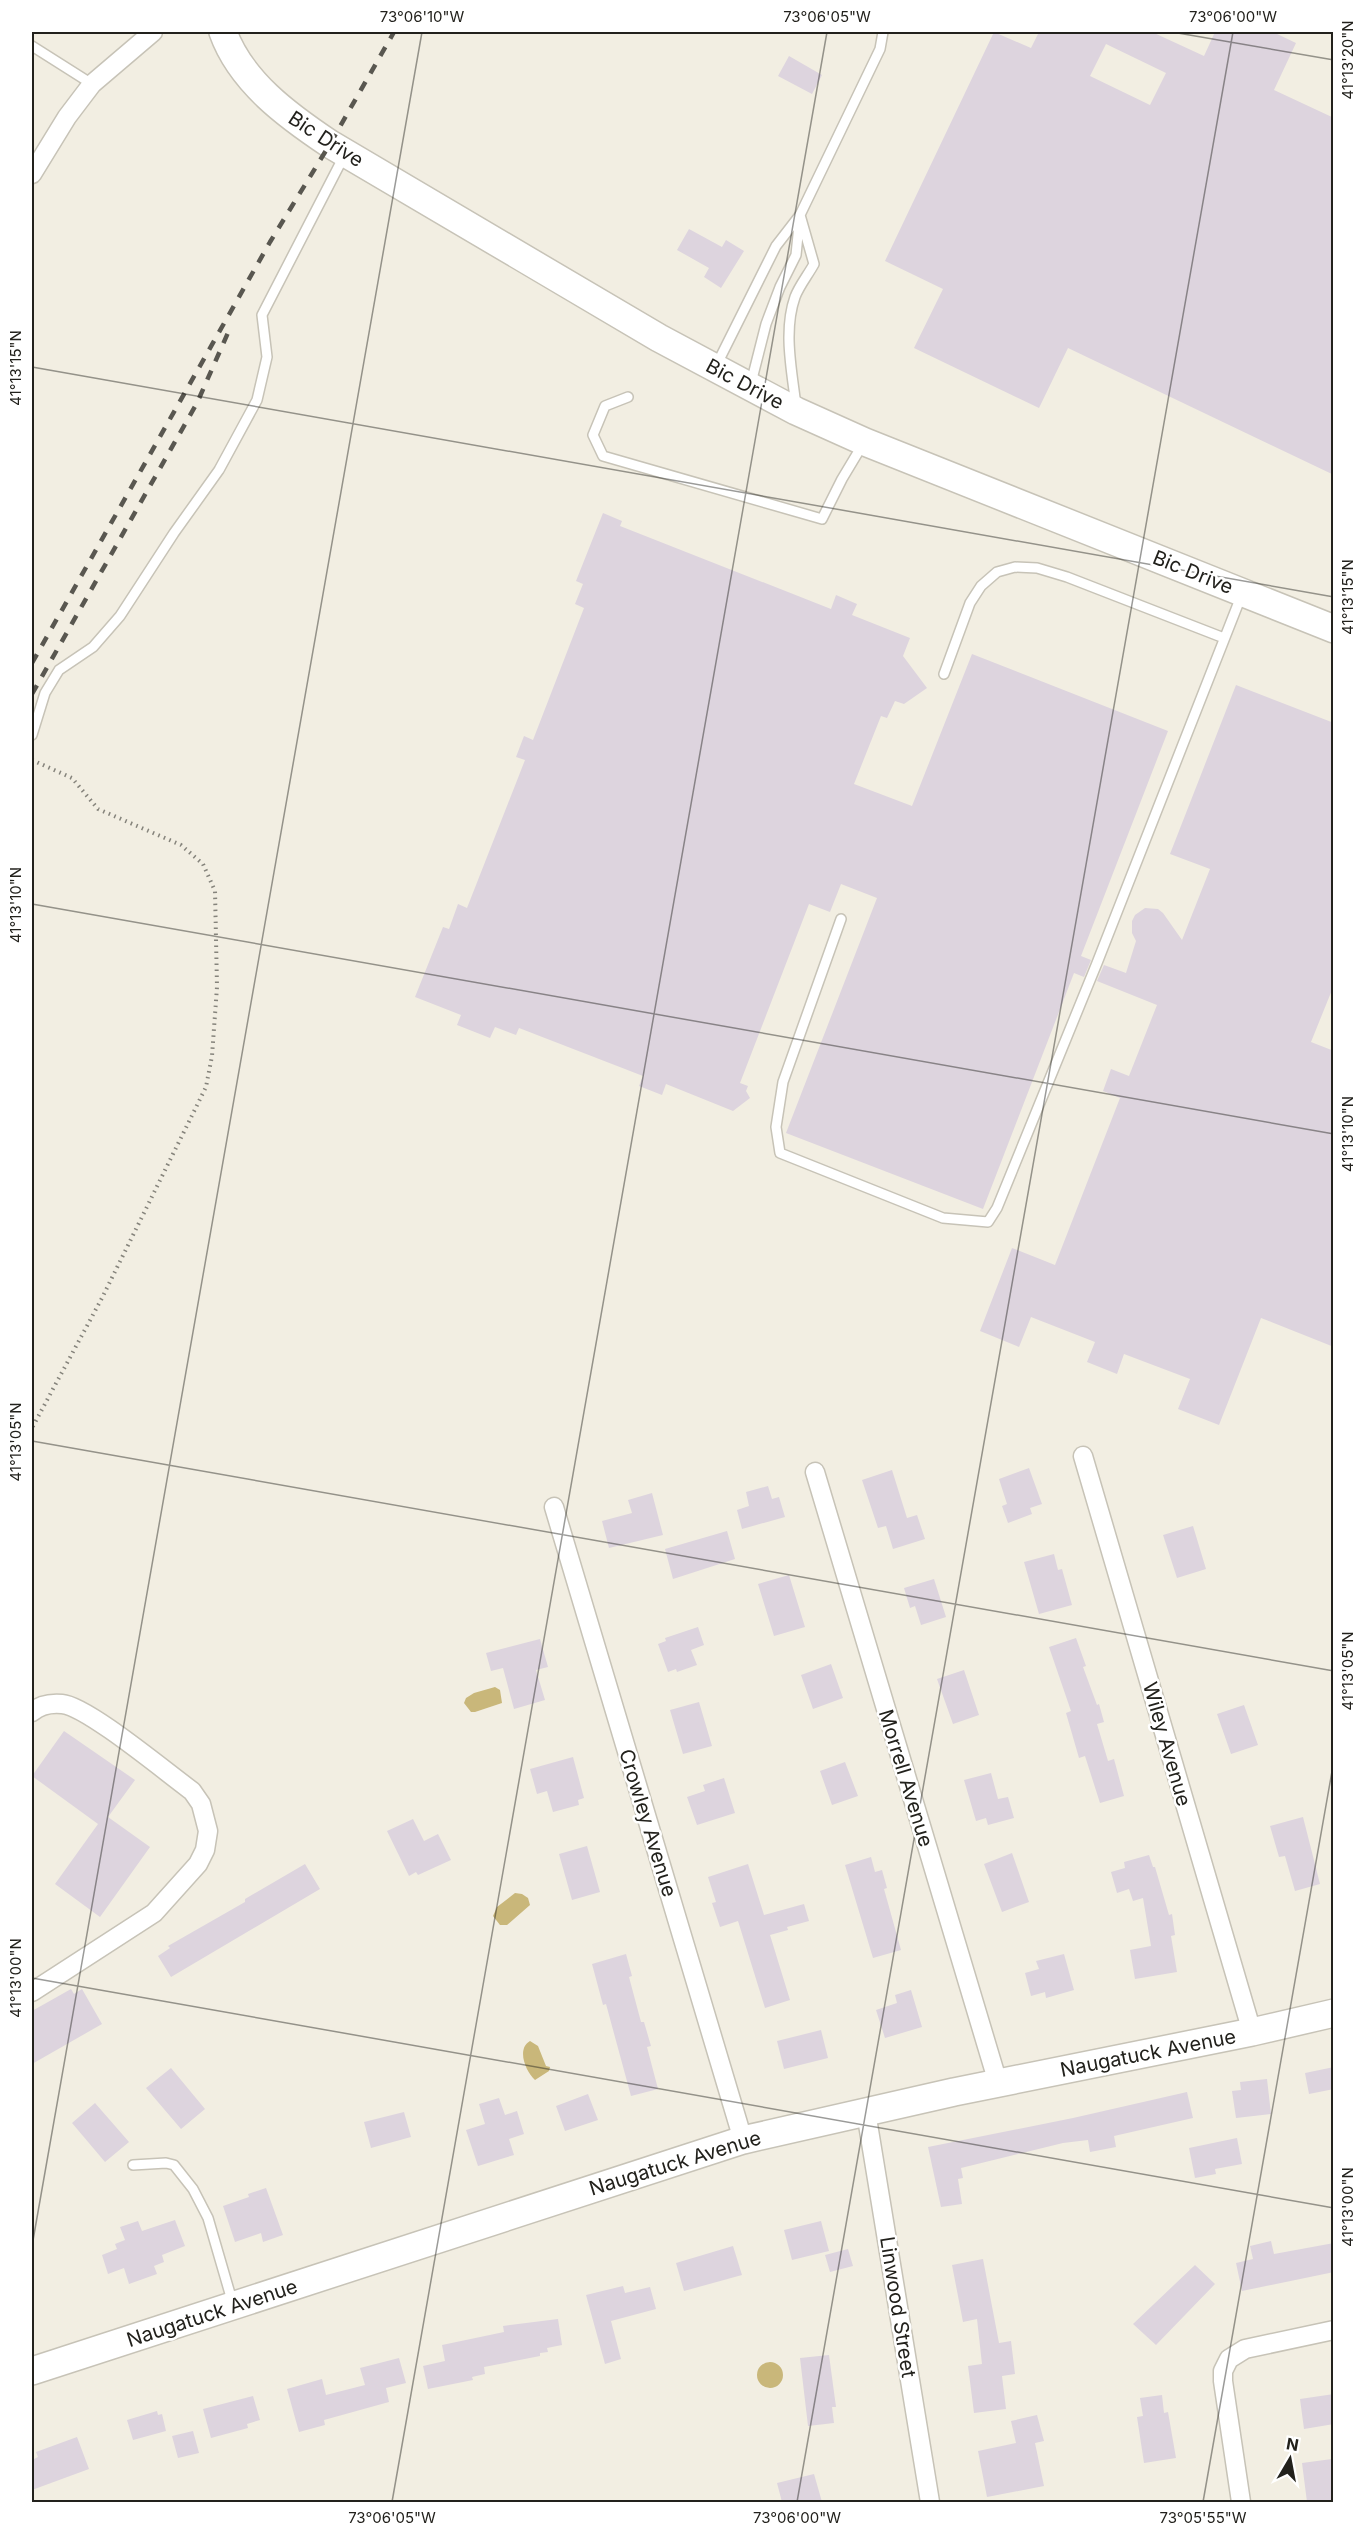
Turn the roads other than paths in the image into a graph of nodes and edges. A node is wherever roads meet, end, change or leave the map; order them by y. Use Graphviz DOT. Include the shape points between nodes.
graph roads {
  1 [pos="153,32"];
  2 [pos="223,32"];
  3 [pos="883,32"];
  4 [pos="32,46"];
  5 [pos="92,84"];
  6 [pos="345,153"];
  7 [pos="32,174"];
  8 [pos="801,215"];
  9 [pos="714,369"];
  10 [pos="750,388"];
  11 [pos="627,397"];
  12 [pos="796,411"];
  13 [pos="864,442"];
  14 [pos="1242,591"];
  15 [pos="1334,628"];
  16 [pos="1224,638"];
  17 [pos="944,674"];
  18 [pos="32,735"];
  19 [pos="841,919"];
  20 [pos="1083,1456"];
  21 [pos="815,1472"];
  22 [pos="554,1507"];
  23 [pos="32,1712"];
  24 [pos="32,1992"];
  25 [pos="1334,2013"];
  26 [pos="1252,2032"];
  27 [pos="998,2084"];
  28 [pos="866,2112"];
  29 [pos="743,2140"];
  30 [pos="133,2164"];
  31 [pos="233,2306"];
  32 [pos="1334,2330"];
  33 [pos="32,2371"];
  34 [pos="930,2502"];
  35 [pos="1241,2502"];
  1 -- 5 [label="street"];
  2 -- 6 [label="main road, Bic Drive" via="236,57 273,102 294,121"];
  3 -- 8 [label="lane" via="880,49"];
  4 -- 5 [label="lane"];
  5 -- 7 [label="street"];
  6 -- 9 [label="main road, Bic Drive"];
  6 -- 18 [label="lane" via="262,315 267,357 257,400 219,470 120,616 93,646 58,670 45,693"];
  8 -- 9 [label="lane" via="776,246"];
  8 -- 10 [label="lane" via="796,255 766,324"];
  8 -- 12 [label="lane" via="813,264 795,297 791,319 789,347"];
  9 -- 10 [label="main road, Bic Drive"];
  10 -- 12 [label="main road, Bic Drive"];
  11 -- 13 [label="lane" via="604,406 593,435 603,456 822,519"];
  12 -- 13 [label="main road, Bic Drive"];
  13 -- 14 [label="main road, Bic Drive"];
  14 -- 15 [label="main road, Bic Drive"];
  14 -- 16 [label="lane"];
  16 -- 17 [label="lane" via="1067,577 1037,568 1015,567 997,573 981,586 970,603"];
  16 -- 19 [label="lane" via="1097,963 988,1222 943,1218 780,1153 776,1127 783,1082"];
  20 -- 26 [label="street, Wiley Avenue"];
  21 -- 27 [label="street, Morrell Avenue"];
  22 -- 29 [label="street, Crowley Avenue"];
  23 -- 24 [label="street" via="39,1706 63,1704 90,1716 192,1791 201,1804 208,1831 198,1863 154,1913"];
  25 -- 26 [label="main road, Naugatuck Avenue"];
  26 -- 27 [label="main road, Naugatuck Avenue"];
  27 -- 28 [label="main road, Naugatuck Avenue"];
  28 -- 29 [label="main road, Naugatuck Avenue"];
  28 -- 34 [label="street, Linwood Street"];
  29 -- 31 [label="main road, Naugatuck Avenue"];
  30 -- 31 [label="lane" via="174,2165 193,2189 208,2217"];
  31 -- 33 [label="main road, Naugatuck Avenue"];
  32 -- 35 [label="street" via="1245,2349 1232,2355 1226,2364 1224,2392"];
}
